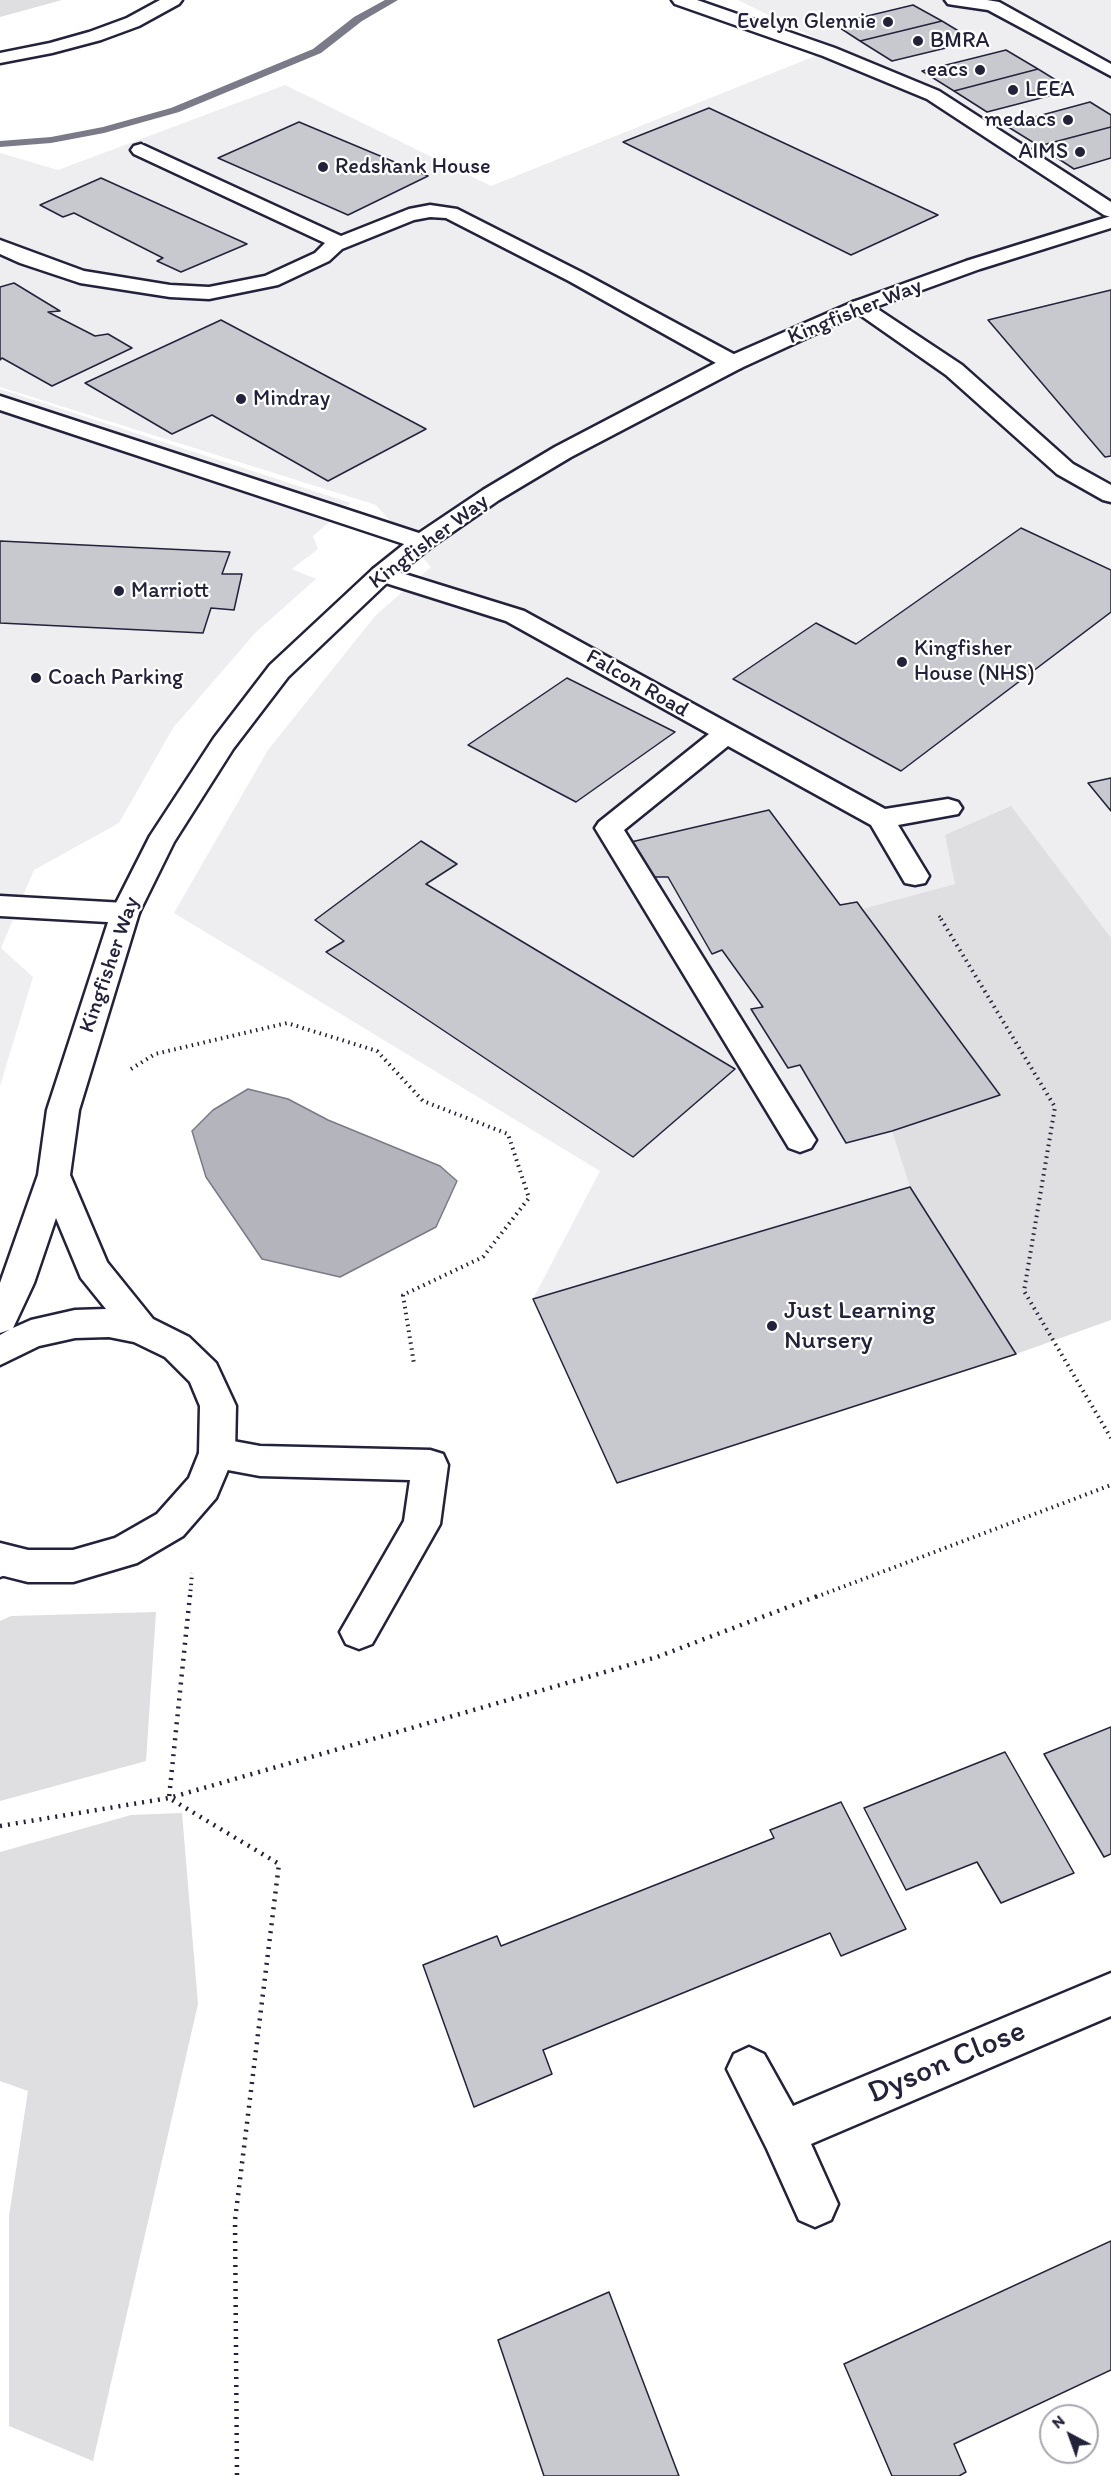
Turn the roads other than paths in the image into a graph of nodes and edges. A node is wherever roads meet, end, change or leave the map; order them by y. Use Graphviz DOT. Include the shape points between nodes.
graph roads {
  1 [pos="173,0"];
  2 [pos="681,0"];
  3 [pos="954,0"];
  4 [pos="1020,0"];
  5 [pos="993,6"];
  6 [pos="0,58"];
  7 [pos="1111,71"];
  8 [pos="141,150"];
  9 [pos="1111,211"];
  10 [pos="1111,222"];
  11 [pos="338,241"];
  12 [pos="0,246"];
  13 [pos="860,306"];
  14 [pos="733,363"];
  15 [pos="0,403"];
  16 [pos="1111,495"];
  17 [pos="422,542"];
  18 [pos="382,574"];
  19 [pos="726,734"];
  20 [pos="948,808"];
  21 [pos="881,819"];
  22 [pos="915,876"];
  23 [pos="0,906"];
  24 [pos="124,913"];
  25 [pos="800,1140"];
  26 [pos="54,1175"];
  27 [pos="0,1319"];
  28 [pos="141,1329"];
  29 [pos="0,1352"];
  30 [pos="217,1453"];
  31 [pos="1,1560"];
  32 [pos="359,1632"];
  33 [pos="1111,1994"];
  34 [pos="749,2069"];
  35 [pos="783,2133"];
  36 [pos="815,2204"];
  1 -- 6 [label="main road" via="133,22 94,36"];
  2 -- 9 [label="main road" via="829,52 933,95"];
  3 -- 5 [label="main road"];
  4 -- 5 [label="main road"];
  5 -- 7 [label="main road"];
  8 -- 11 [label="main road"];
  10 -- 13 [label="main road, Kingfisher Way"];
  11 -- 12 [label="main road" via="322,257 271,281 209,293 80,278"];
  11 -- 14 [label="main road" via="409,215 450,213"];
  13 -- 14 [label="main road, Kingfisher Way"];
  13 -- 16 [label="main road" via="954,370 1065,469"];
  14 -- 17 [label="main road, Kingfisher Way" via="563,452"];
  15 -- 17 [label="main road"];
  17 -- 18 [label="main road, Kingfisher Way"];
  18 -- 19 [label="main road, Falcon Road" via="515,616"];
  18 -- 24 [label="main road, Kingfisher Way" via="279,670 223,744 160,842"];
  19 -- 21 [label="main road, Falcon Road"];
  19 -- 25 [label="main road" via="609,828"];
  20 -- 21 [label="main road"];
  21 -- 22 [label="main road"];
  23 -- 24 [label="main road"];
  24 -- 26 [label="main road, Kingfisher Way" via="63,1110"];
  26 -- 27 [label="main road, Kingfisher Way" via="17,1283"];
  26 -- 28 [label="main road" via="93,1269"];
  28 -- 29 [label="main road" via="109,1323 75,1324 31,1334"];
  28 -- 30 [label="main road" via="177,1347 204,1373 218,1406"];
  30 -- 31 [label="main road" via="203,1487 170,1525 124,1552 73,1566 28,1566"];
  30 -- 32 [label="main road" via="260,1461 430,1464 422,1524"];
  33 -- 35 [label="main road, Dyson Close"];
  34 -- 35 [label="main road"];
  35 -- 36 [label="main road"];
}
